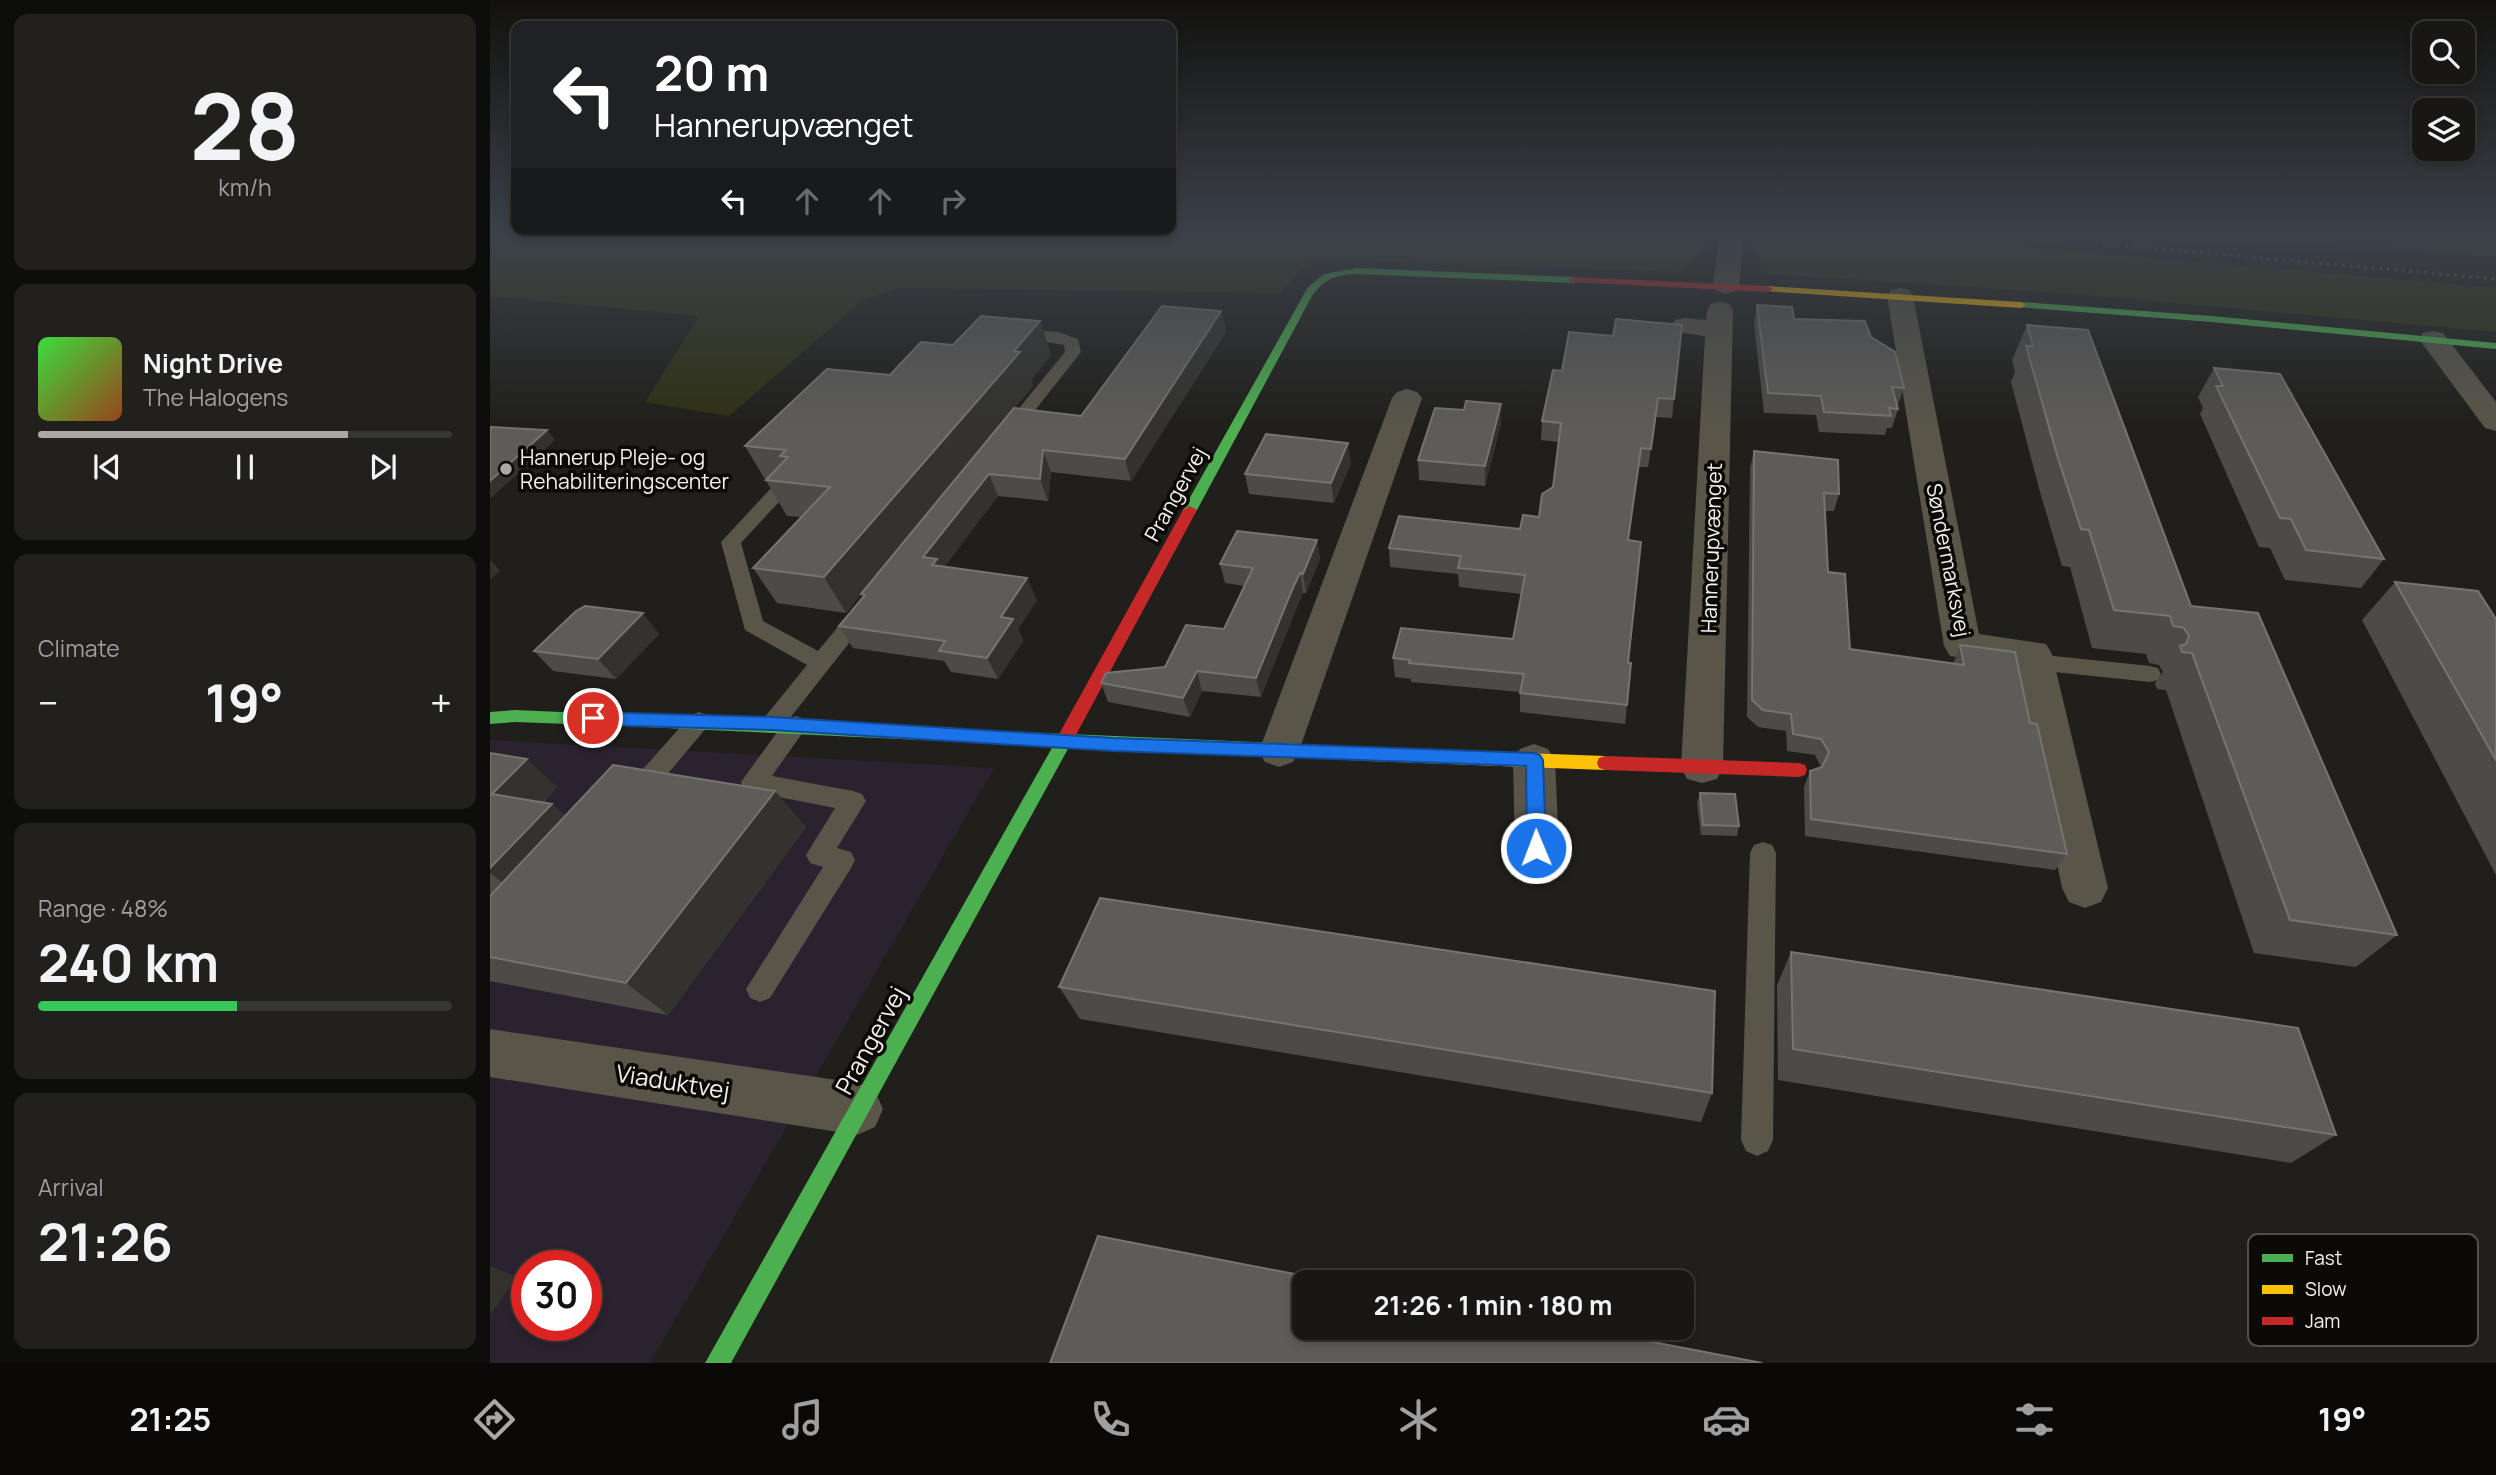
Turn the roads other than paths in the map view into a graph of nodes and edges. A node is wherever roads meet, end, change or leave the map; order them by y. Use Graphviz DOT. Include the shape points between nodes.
graph roads {
  1 [pos="1306,298"];
  2 [pos="1619,298"];
  3 [pos="1723,298"];
  4 [pos="1875,298"];
  5 [pos="1899,298"];
  6 [pos="1922,298"];
  7 [pos="1722,308"];
  8 [pos="1685,326"];
  9 [pos="1009,332"];
  10 [pos="2432,339"];
  11 [pos="2496,346"];
  12 [pos="1407,398"];
  13 [pos="2496,422"];
  14 [pos="995,449"];
  15 [pos="779,491"];
  16 [pos="873,599"];
  17 [pos="2035,662"];
  18 [pos="821,663"];
  19 [pos="2150,674"];
  20 [pos="490,718"];
  21 [pos="699,721"];
  22 [pos="784,724"];
  23 [pos="1065,740"];
  24 [pos="1279,751"];
  25 [pos="1534,760"];
  26 [pos="1702,766"];
  27 [pos="1799,770"];
  28 [pos="617,816"];
  29 [pos="1536,848"];
  30 [pos="1763,853"];
  31 [pos="2085,888"];
  32 [pos="760,989"];
  33 [pos="490,1053"];
  34 [pos="857,1109"];
  35 [pos="1757,1140"];
  36 [pos="717,1363"];
  1 -- 23 [label="street, Prangervej"];
  2 -- 7 [label="street, Prangervej"];
  3 -- 7 [label="street, Hannerupvænget"];
  4 -- 7 [label="street"];
  5 -- 17 [label="street, Søndermarksvej" via="1963,646 2033,654"];
  6 -- 10 [label="street"];
  7 -- 8 [label="street"];
  7 -- 26 [label="street, Hannerupvænget"];
  9 -- 14 [label="lane" via="1058,337 1072,342 1073,352"];
  10 -- 11 [label="street"];
  10 -- 13 [label="street"];
  12 -- 24 [label="street"];
  15 -- 18 [label="lane" via="731,542 753,625"];
  16 -- 18 [label="lane"];
  17 -- 19 [label="lane"];
  17 -- 31 [label="street"];
  18 -- 22 [label="lane"];
  20 -- 21 [label="street"];
  21 -- 22 [label="street"];
  21 -- 28 [label="lane"];
  22 -- 23 [label="street"];
  22 -- 32 [label="lane" via="753,782 853,801 819,855 842,860"];
  23 -- 24 [label="street"];
  23 -- 34 [label="street, Prangervej"];
  24 -- 25 [label="street"];
  25 -- 26 [label="street"];
  25 -- 29 [label="street"];
  26 -- 27 [label="street"];
  30 -- 35 [label="lane"];
  33 -- 34 [label="street, Viaduktvej"];
  34 -- 36 [label="street, Prangervej"];
}
